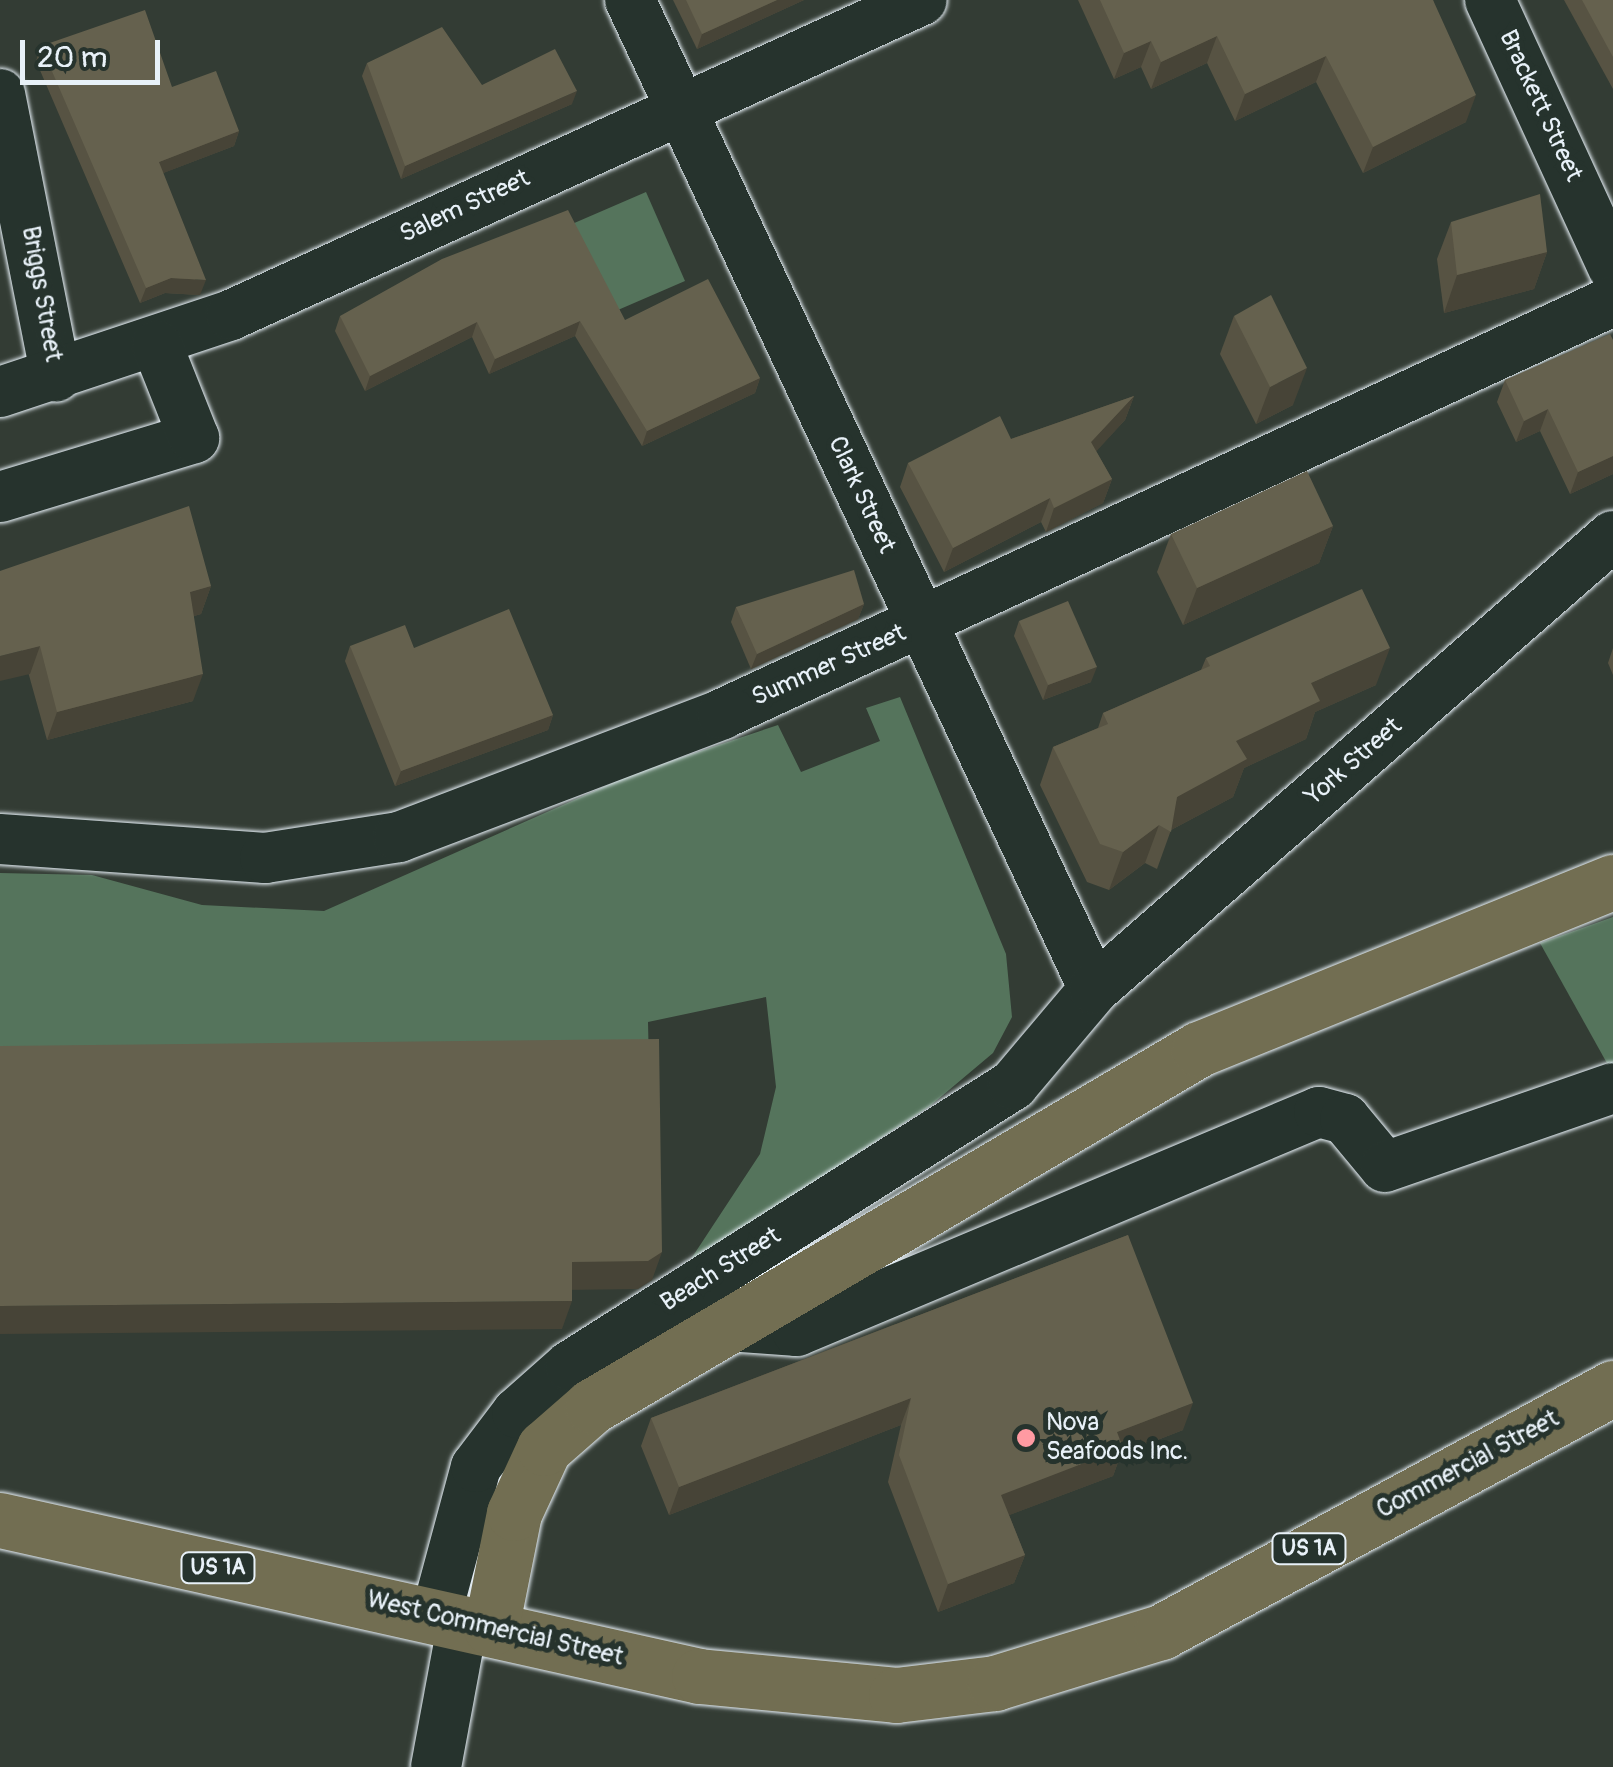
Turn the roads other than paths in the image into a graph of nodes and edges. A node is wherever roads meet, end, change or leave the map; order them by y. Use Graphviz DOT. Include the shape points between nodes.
graph roads {
  1 [pos="630,0"];
  2 [pos="922,0"];
  3 [pos="1490,0"];
  4 [pos="0,94"];
  5 [pos="679,109"];
  6 [pos="1613,267"];
  7 [pos="1613,301"];
  8 [pos="157,344"];
  9 [pos="56,376"];
  10 [pos="0,392"];
  11 [pos="0,496"];
  12 [pos="1613,536"];
  13 [pos="922,625"];
  14 [pos="0,839"];
  15 [pos="1613,882"];
  16 [pos="1094,989"];
  17 [pos="1613,1088"];
  18 [pos="728,1326"];
  19 [pos="1613,1388"];
  20 [pos="0,1520"];
  21 [pos="463,1621"];
  22 [pos="995,1683"];
  23 [pos="436,1767"];
  1 -- 5 [label="street, Clark Street"];
  2 -- 5 [label="street, Salem Street"];
  3 -- 6 [label="street, Brackett Street"];
  4 -- 9 [label="street, Briggs Street"];
  5 -- 8 [label="street, Salem Street"];
  5 -- 13 [label="street, Clark Street"];
  7 -- 13 [label="street, Summer Street"];
  8 -- 9 [label="street, Salem Street"];
  8 -- 11 [label="street" via="194,438"];
  9 -- 10 [label="street, Salem Street"];
  12 -- 16 [label="street, York Street"];
  13 -- 14 [label="street, Summer Street" via="574,774 399,838 265,858"];
  13 -- 16 [label="street, Clark Street"];
  15 -- 18 [label="main road" via="1516,915 1199,1049"];
  16 -- 21 [label="street, Beach Street" via="1013,1084 570,1366 517,1413 476,1467"];
  17 -- 18 [label="street" via="1385,1167 1345,1119 1319,1112 1131,1183 796,1331"];
  18 -- 21 [label="main road" via="592,1406 544,1448"];
  19 -- 22 [label="main road, Commercial Street / US 1A" via="1161,1632"];
  20 -- 21 [label="main road, West Commercial Street / US 1A"];
  21 -- 22 [label="main road, West Commercial Street / US 1A" via="794,1691 896,1695"];
  21 -- 23 [label="street, Beach Street"];
}
